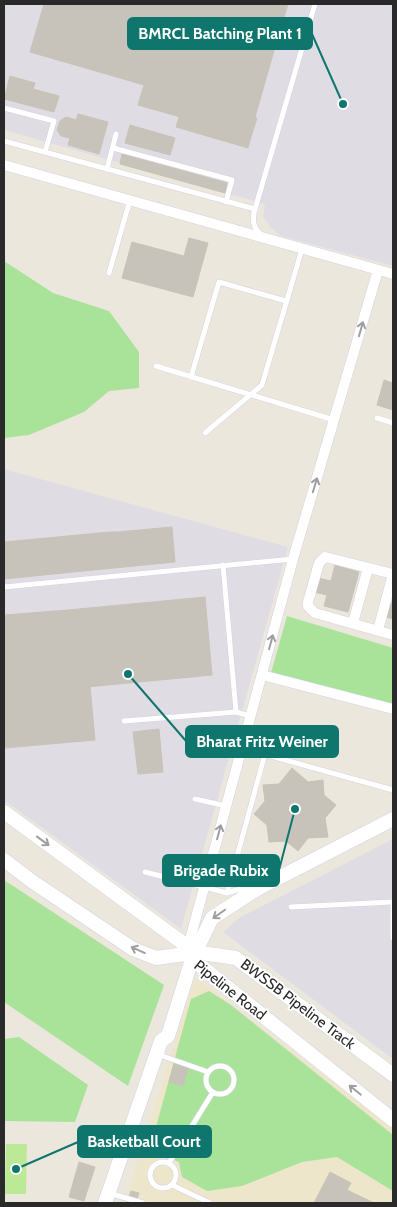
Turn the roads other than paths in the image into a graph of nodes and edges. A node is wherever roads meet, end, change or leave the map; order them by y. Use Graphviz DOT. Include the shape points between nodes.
graph roads {
  1 [pos="315,4"];
  2 [pos="4,108"];
  3 [pos="116,134"];
  4 [pos="4,141"];
  5 [pos="113,148"];
  6 [pos="45,152"];
  7 [pos="4,165"];
  8 [pos="107,169"];
  9 [pos="130,200"];
  10 [pos="226,202"];
  11 [pos="255,209"];
  12 [pos="266,238"];
  13 [pos="302,248"];
  14 [pos="378,270"];
  15 [pos="109,273"];
  16 [pos="393,274"];
  17 [pos="286,302"];
  18 [pos="156,366"];
  19 [pos="191,376"];
  20 [pos="250,395"];
  21 [pos="377,418"];
  22 [pos="334,420"];
  23 [pos="393,423"];
  24 [pos="205,433"];
  25 [pos="293,559"];
  26 [pos="223,564"];
  27 [pos="368,568"];
  28 [pos="393,574"];
  29 [pos="4,587"];
  30 [pos="353,623"];
  31 [pos="378,630"];
  32 [pos="393,635"];
  33 [pos="262,675"];
  34 [pos="393,709"];
  35 [pos="236,712"];
  36 [pos="251,716"];
  37 [pos="124,721"];
  38 [pos="242,748"];
  39 [pos="265,754"];
  40 [pos="393,790"];
  41 [pos="196,799"];
  42 [pos="226,806"];
  43 [pos="4,812"];
  44 [pos="393,812"];
  45 [pos="393,818"];
  46 [pos="347,839"];
  47 [pos="320,854"];
  48 [pos="4,860"];
  49 [pos="144,872"];
  50 [pos="205,887"];
  51 [pos="227,892"];
  52 [pos="392,902"];
  53 [pos="291,908"];
  54 [pos="393,938"];
  55 [pos="190,953"];
  56 [pos="159,1047"];
  57 [pos="208,1072"];
  58 [pos="393,1075"];
  59 [pos="213,1092"];
  60 [pos="393,1120"];
  61 [pos="169,1163"];
  62 [pos="172,1185"];
  63 [pos="107,1198"];
  64 [pos="140,1202"];
  65 [pos="210,1203"];
  1 -- 11 [label="lane"];
  2 -- 6 [label="lane" via="54,121"];
  3 -- 5 [label="lane"];
  4 -- 6 [label="lane"];
  5 -- 8 [label="lane"];
  5 -- 10 [label="lane" via="232,180"];
  6 -- 8 [label="lane"];
  7 -- 9 [label="street"];
  8 -- 10 [label="lane"];
  9 -- 12 [label="street"];
  9 -- 15 [label="lane"];
  10 -- 11 [label="lane"];
  11 -- 12 [label="lane" via="255,227"];
  12 -- 13 [label="street"];
  13 -- 14 [label="street"];
  13 -- 17 [label="lane"];
  14 -- 16 [label="street"];
  22 -- 14 [label="street, one-way"];
  17 -- 19 [label="lane" via="219,282"];
  17 -- 20 [label="lane" via="262,385"];
  18 -- 19 [label="lane"];
  19 -- 20 [label="lane"];
  20 -- 22 [label="lane"];
  20 -- 24 [label="lane"];
  21 -- 23 [label="lane"];
  25 -- 22 [label="street, one-way"];
  25 -- 26 [label="lane"];
  33 -- 25 [label="street, one-way"];
  26 -- 29 [label="lane"];
  26 -- 35 [label="lane"];
  27 -- 28 [label="street"];
  27 -- 30 [label="street"];
  27 -- 30 [label="street" via="325,557 319,563 308,602 311,610"];
  28 -- 31 [label="street"];
  30 -- 31 [label="street"];
  31 -- 32 [label="street"];
  33 -- 34 [label="street"];
  33 -- 36 [label="street"];
  35 -- 36 [label="lane"];
  35 -- 37 [label="lane"];
  36 -- 38 [label="street"];
  38 -- 39 [label="lane"];
  38 -- 42 [label="street"];
  39 -- 40 [label="lane"];
  39 -- 51 [label="lane"];
  41 -- 42 [label="lane"];
  50 -- 42 [label="street, one-way"];
  43 -- 55 [label="main road, Pipeline Road, one-way"];
  44 -- 46 [label="lane"];
  45 -- 46 [label="main road"];
  46 -- 47 [label="main road"];
  47 -- 51 [label="lane" via="257,884"];
  47 -- 55 [label="main road, one-way" via="257,888 212,918"];
  55 -- 48 [label="main road, Pipeline Road, one-way" via="156,958 133,949"];
  49 -- 50 [label="lane"];
  50 -- 51 [label="lane"];
  50 -- 55 [label="street"];
  52 -- 53 [label="lane"];
  52 -- 54 [label="lane"];
  55 -- 56 [label="main road"];
  55 -- 58 [label="main road, BWSSB Pipeline Track" via="236,958"];
  60 -- 55 [label="main road, Pipeline Road, one-way"];
  56 -- 57 [label="lane"];
  56 -- 63 [label="main road"];
  57 -- 59 [label="lane" via="206,1083"];
  57 -- 59 [label="lane" via="216,1067 225,1068 233,1078 230,1090 222,1094"];
  59 -- 61 [label="lane"];
  61 -- 62 [label="lane" via="177,1173"];
  61 -- 62 [label="lane" via="157,1164 150,1175 156,1186"];
  62 -- 65 [label="lane"];
  63 -- 64 [label="lane"];
}
